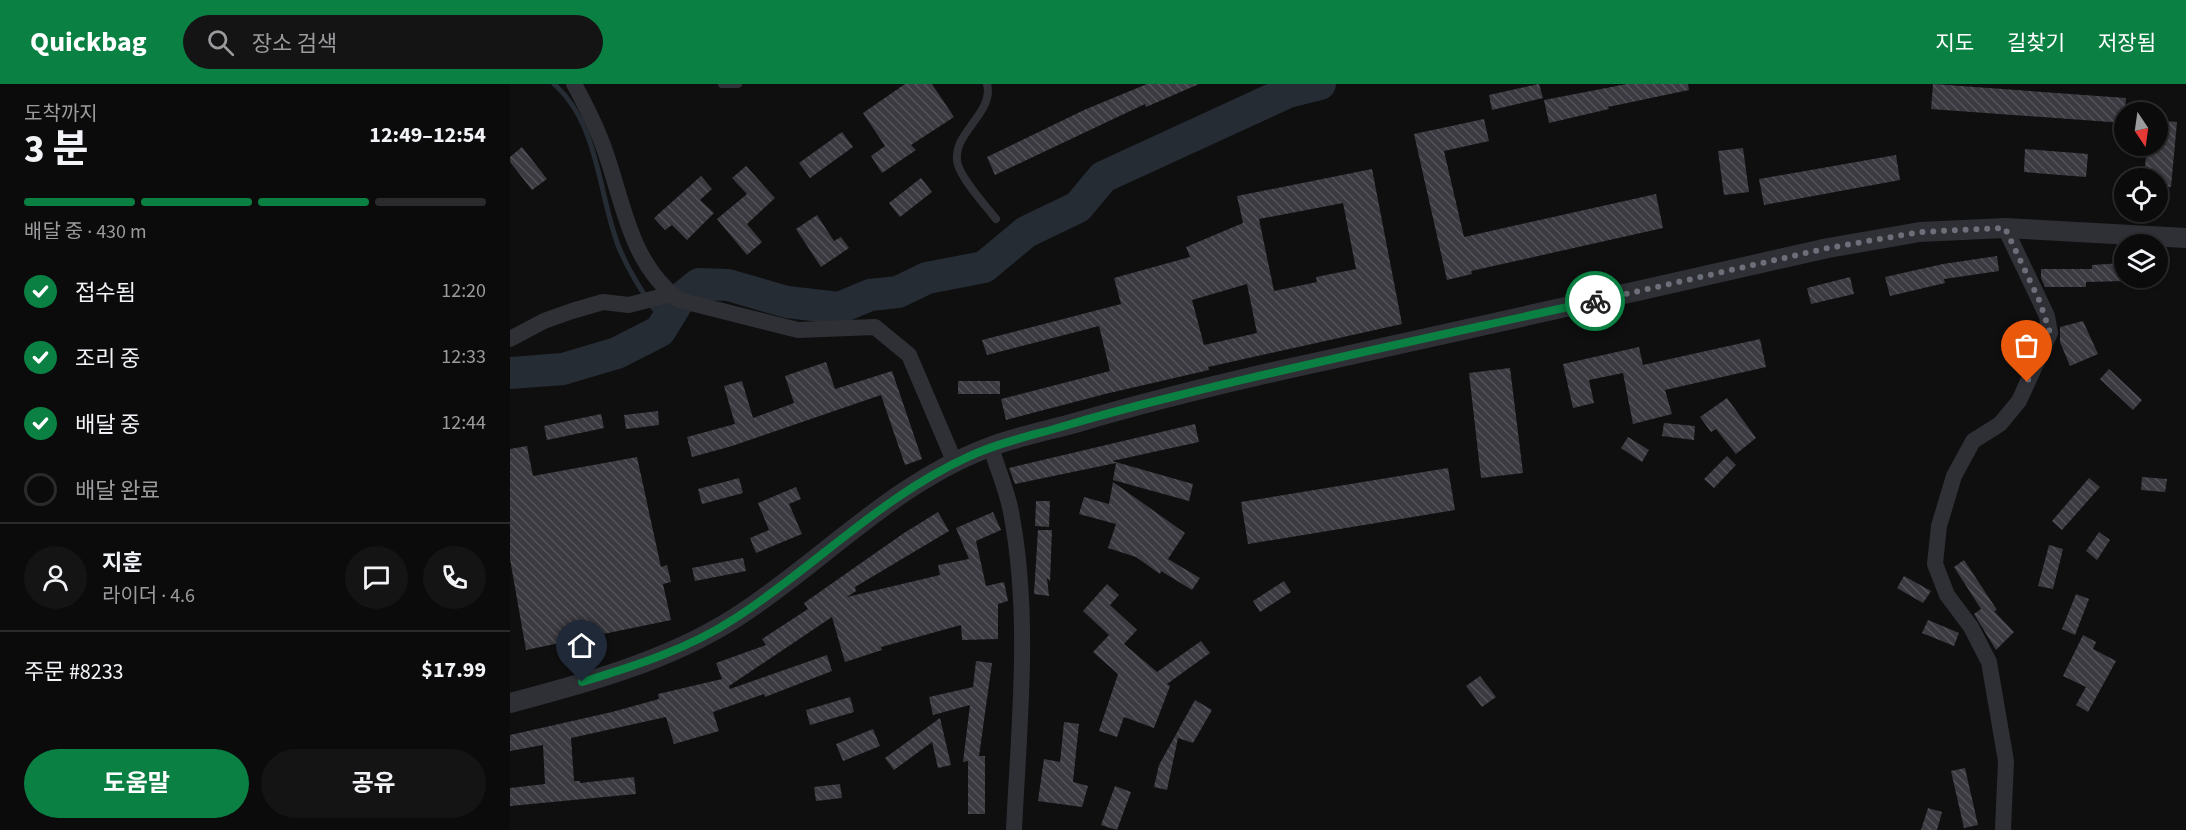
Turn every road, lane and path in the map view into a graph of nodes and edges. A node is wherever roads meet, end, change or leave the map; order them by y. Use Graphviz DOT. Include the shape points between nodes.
graph roads {
  1 [pos="574,84"];
  2 [pos="723,84"];
  3 [pos="738,84"];
  4 [pos="987,84"];
  5 [pos="996,219"];
  6 [pos="2005,228"];
  7 [pos="2186,238"];
  8 [pos="671,294"];
  9 [pos="510,339"];
  10 [pos="974,454"];
  11 [pos="510,703"];
  12 [pos="1014,830"];
  13 [pos="2003,830"];
  1 -- 8 [label="street" via="605,151 633,242"];
  2 -- 3 [label="lane"];
  4 -- 5 [label="lane" via="989,90 983,105 958,143 958,165"];
  6 -- 7 [label="street"];
  6 -- 10 [label="street" via="1920,232 1828,248 1258,375 1127,408"];
  6 -- 13 [label="street" via="2043,306 2050,333 2019,401 2000,424 1973,441 1954,476 1939,526 1935,564 1947,595 1971,627 1989,662 2006,761"];
  8 -- 9 [label="street" via="629,305 603,302 544,321"];
  8 -- 10 [label="street" via="679,300 798,330 875,327 909,355"];
  10 -- 11 [label="street" via="881,507 763,598 691,644 626,669"];
  10 -- 12 [label="street" via="1011,511 1019,577 1022,662"];
}
